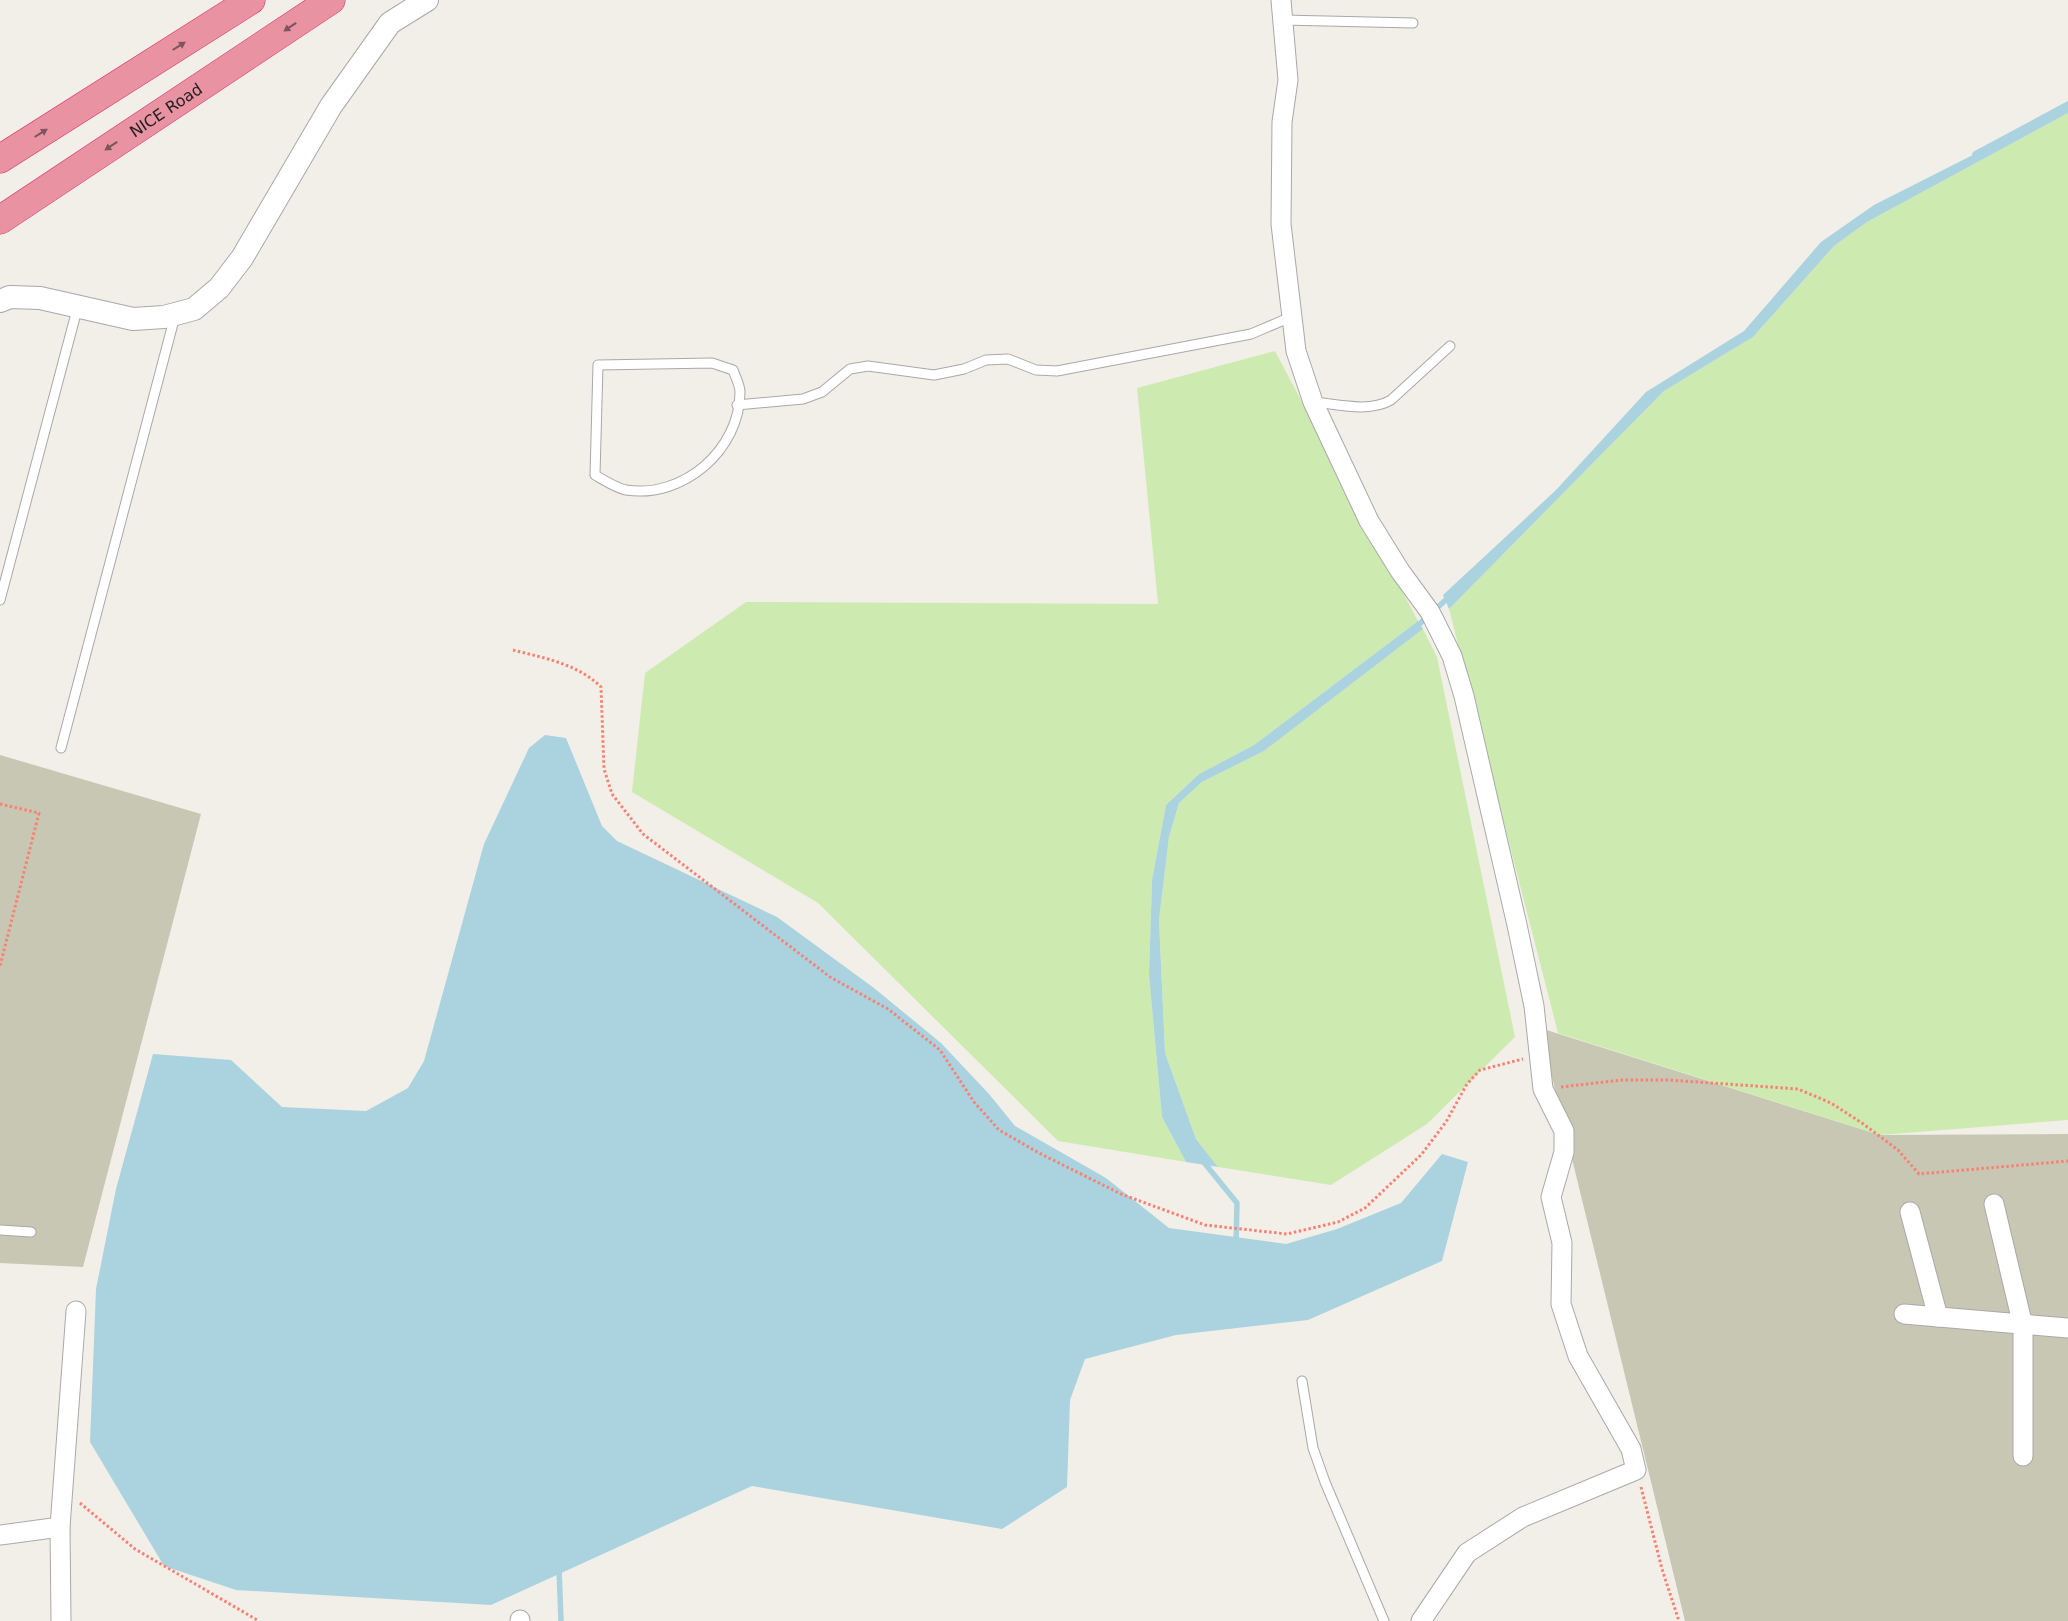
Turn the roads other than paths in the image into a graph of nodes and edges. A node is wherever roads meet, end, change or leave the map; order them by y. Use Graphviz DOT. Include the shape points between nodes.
graph roads {
  1 [pos="252,0"];
  2 [pos="331,0"];
  3 [pos="427,0"];
  4 [pos="1281,0"];
  5 [pos="1282,20"];
  6 [pos="1413,23"];
  7 [pos="0,159"];
  8 [pos="0,220"];
  9 [pos="0,300"];
  10 [pos="78,306"];
  11 [pos="176,314"];
  12 [pos="1291,317"];
  13 [pos="1450,346"];
  14 [pos="1312,402"];
  15 [pos="737,405"];
  16 [pos="0,600"];
  17 [pos="61,748"];
  18 [pos="1994,1204"];
  19 [pos="1910,1212"];
  20 [pos="0,1230"];
  21 [pos="31,1232"];
  22 [pos="76,1311"];
  23 [pos="1904,1314"];
  24 [pos="1938,1317"];
  25 [pos="2023,1326"];
  26 [pos="2068,1328"];
  27 [pos="1302,1381"];
  28 [pos="2023,1456"];
  29 [pos="60,1527"];
  30 [pos="0,1534"];
  31 [pos="61,1621"];
  32 [pos="1384,1621"];
  33 [pos="1421,1621"];
  7 -- 1 [label="highway, one-way"];
  2 -- 8 [label="highway, NICE Road, one-way"];
  3 -- 11 [label="street" via="390,23 331,106 242,258 219,288 194,309"];
  4 -- 5 [label="street"];
  5 -- 6 [label="lane"];
  5 -- 12 [label="street" via="1288,80 1282,122 1281,224"];
  9 -- 10 [label="street" via="40,298"];
  10 -- 11 [label="street" via="133,318"];
  10 -- 16 [label="lane"];
  11 -- 17 [label="lane"];
  12 -- 14 [label="street" via="1296,351"];
  12 -- 15 [label="lane" via="1251,334 1057,371 1036,370 1008,359 986,360 964,370 934,374 868,366 850,369 822,392 804,399"];
  13 -- 14 [label="lane" via="1381,406"];
  14 -- 33 [label="street" via="1369,521 1430,612 1452,656 1517,925 1534,1010 1543,1089 1564,1131 1564,1152 1551,1197 1562,1243 1561,1304 1578,1356 1631,1449 1636,1470 1523,1517 1467,1553"];
  15 -- 15 [label="lane" via="740,391 733,370 712,363 598,365 595,475 625,490 666,489 689,479 720,450 734,425"];
  18 -- 25 [label="street"];
  19 -- 24 [label="street"];
  20 -- 21 [label="lane"];
  22 -- 29 [label="street"];
  23 -- 24 [label="street"];
  24 -- 25 [label="street"];
  25 -- 26 [label="street"];
  25 -- 28 [label="street"];
  27 -- 32 [label="lane" via="1313,1448 1324,1482"];
  29 -- 30 [label="street"];
  29 -- 31 [label="street"];
}
